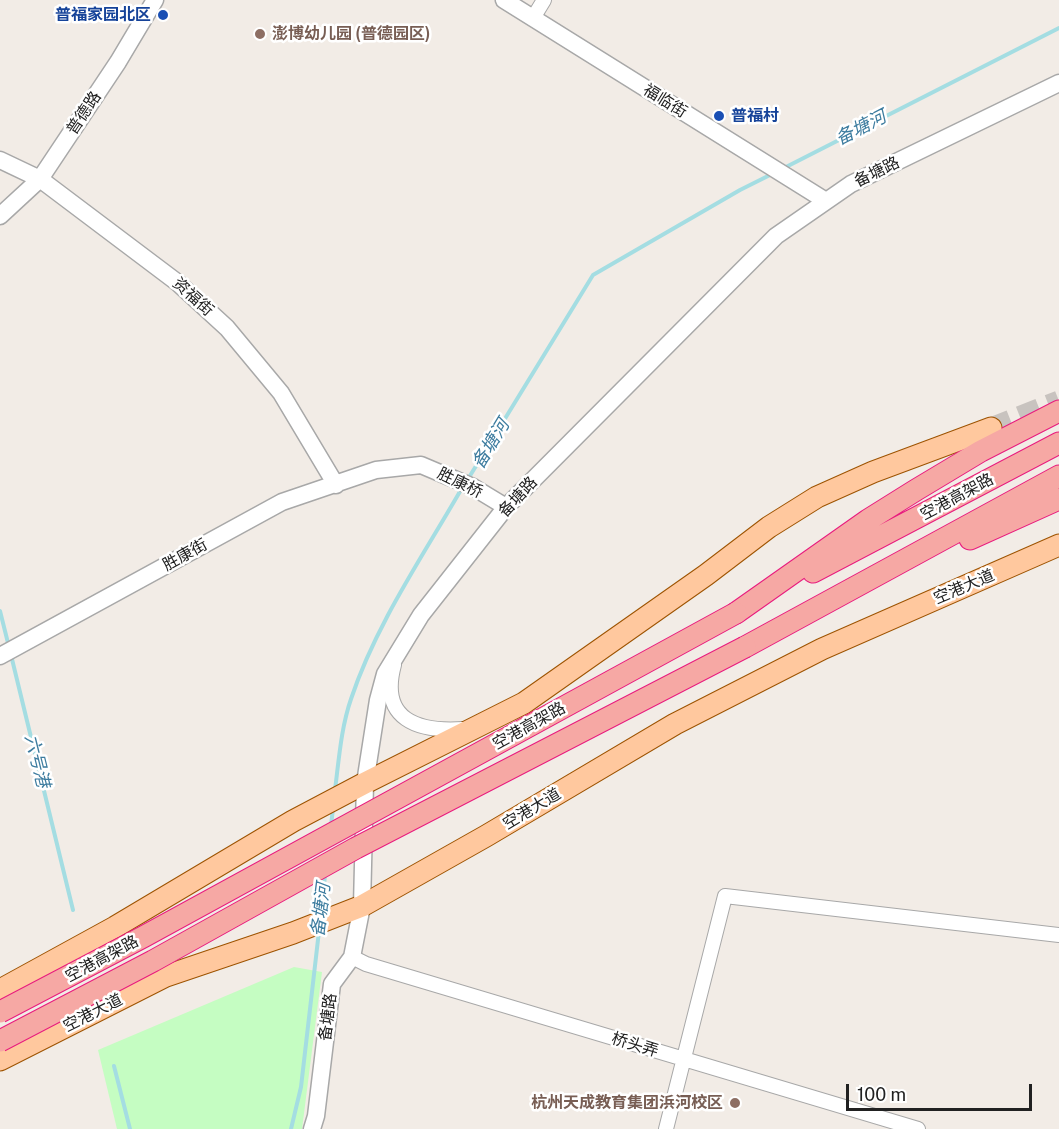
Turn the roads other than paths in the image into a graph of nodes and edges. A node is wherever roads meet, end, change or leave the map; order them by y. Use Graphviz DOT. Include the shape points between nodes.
graph roads {
  1 [pos="155,0"];
  2 [pos="504,0"];
  3 [pos="544,0"];
  4 [pos="533,18"];
  5 [pos="1059,83"];
  6 [pos="0,160"];
  7 [pos="40,179"];
  8 [pos="826,201"];
  9 [pos="0,216"];
  10 [pos="1059,411"];
  11 [pos="990,428"];
  12 [pos="1059,443"];
  13 [pos="376,470"];
  14 [pos="1059,476"];
  15 [pos="336,485"];
  16 [pos="1059,499"];
  17 [pos="506,507"];
  18 [pos="1059,545"];
  19 [pos="736,613"];
  20 [pos="745,647"];
  21 [pos="397,653"];
  22 [pos="0,656"];
  23 [pos="471,729"];
  24 [pos="356,788"];
  25 [pos="362,906"];
  26 [pos="1059,934"];
  27 [pos="352,957"];
  28 [pos="0,990"];
  29 [pos="0,1012"];
  30 [pos="0,1041"];
  31 [pos="684,1059"];
  32 [pos="0,1060"];
  33 [pos="312,1129"];
  34 [pos="666,1129"];
  35 [pos="918,1129"];
  1 -- 7 [label="street, 普德路"];
  2 -- 4 [label="street, 福临街"];
  3 -- 4 [label="street"];
  4 -- 8 [label="street, 福临街"];
  5 -- 8 [label="street, 备塘路" via="851,184"];
  6 -- 7 [label="street, 资福街"];
  7 -- 9 [label="street, 普德路"];
  7 -- 15 [label="street, 资福街" via="178,283 227,328 280,393"];
  8 -- 17 [label="street, 备塘路" via="776,236"];
  10 -- 19 [label="highway" via="981,451 878,514"];
  11 -- 23 [label="main road" via="817,497 769,527 524,703"];
  12 -- 19 [label="highway, 空港高架路"];
  13 -- 15 [label="street, 胜康街"];
  13 -- 17 [label="street, 胜康桥" via="422,465 473,487"];
  14 -- 20 [label="highway, 空港高架路"];
  15 -- 22 [label="street, 胜康街" via="282,502"];
  16 -- 20 [label="highway"];
  17 -- 21 [label="street, 备塘路" via="421,615"];
  18 -- 25 [label="main road, 空港大道" via="822,649 675,724"];
  19 -- 29 [label="highway, 空港高架路, bridge"];
  20 -- 30 [label="highway, 空港高架路, bridge" via="356,848"];
  21 -- 23 [label="street" via="391,696 399,713 411,724 427,729"];
  21 -- 24 [label="street, 备塘路" via="385,674"];
  23 -- 24 [label="main road"];
  24 -- 25 [label="street, 备塘路"];
  24 -- 28 [label="main road"];
  25 -- 27 [label="street, 备塘路"];
  25 -- 32 [label="main road, 空港大道" via="166,976"];
  26 -- 31 [label="street" via="725,896"];
  27 -- 31 [label="street, 桥头弄"];
  27 -- 33 [label="street, 备塘路" via="332,984"];
  31 -- 34 [label="street"];
  31 -- 35 [label="street, 桥头弄"];
}
